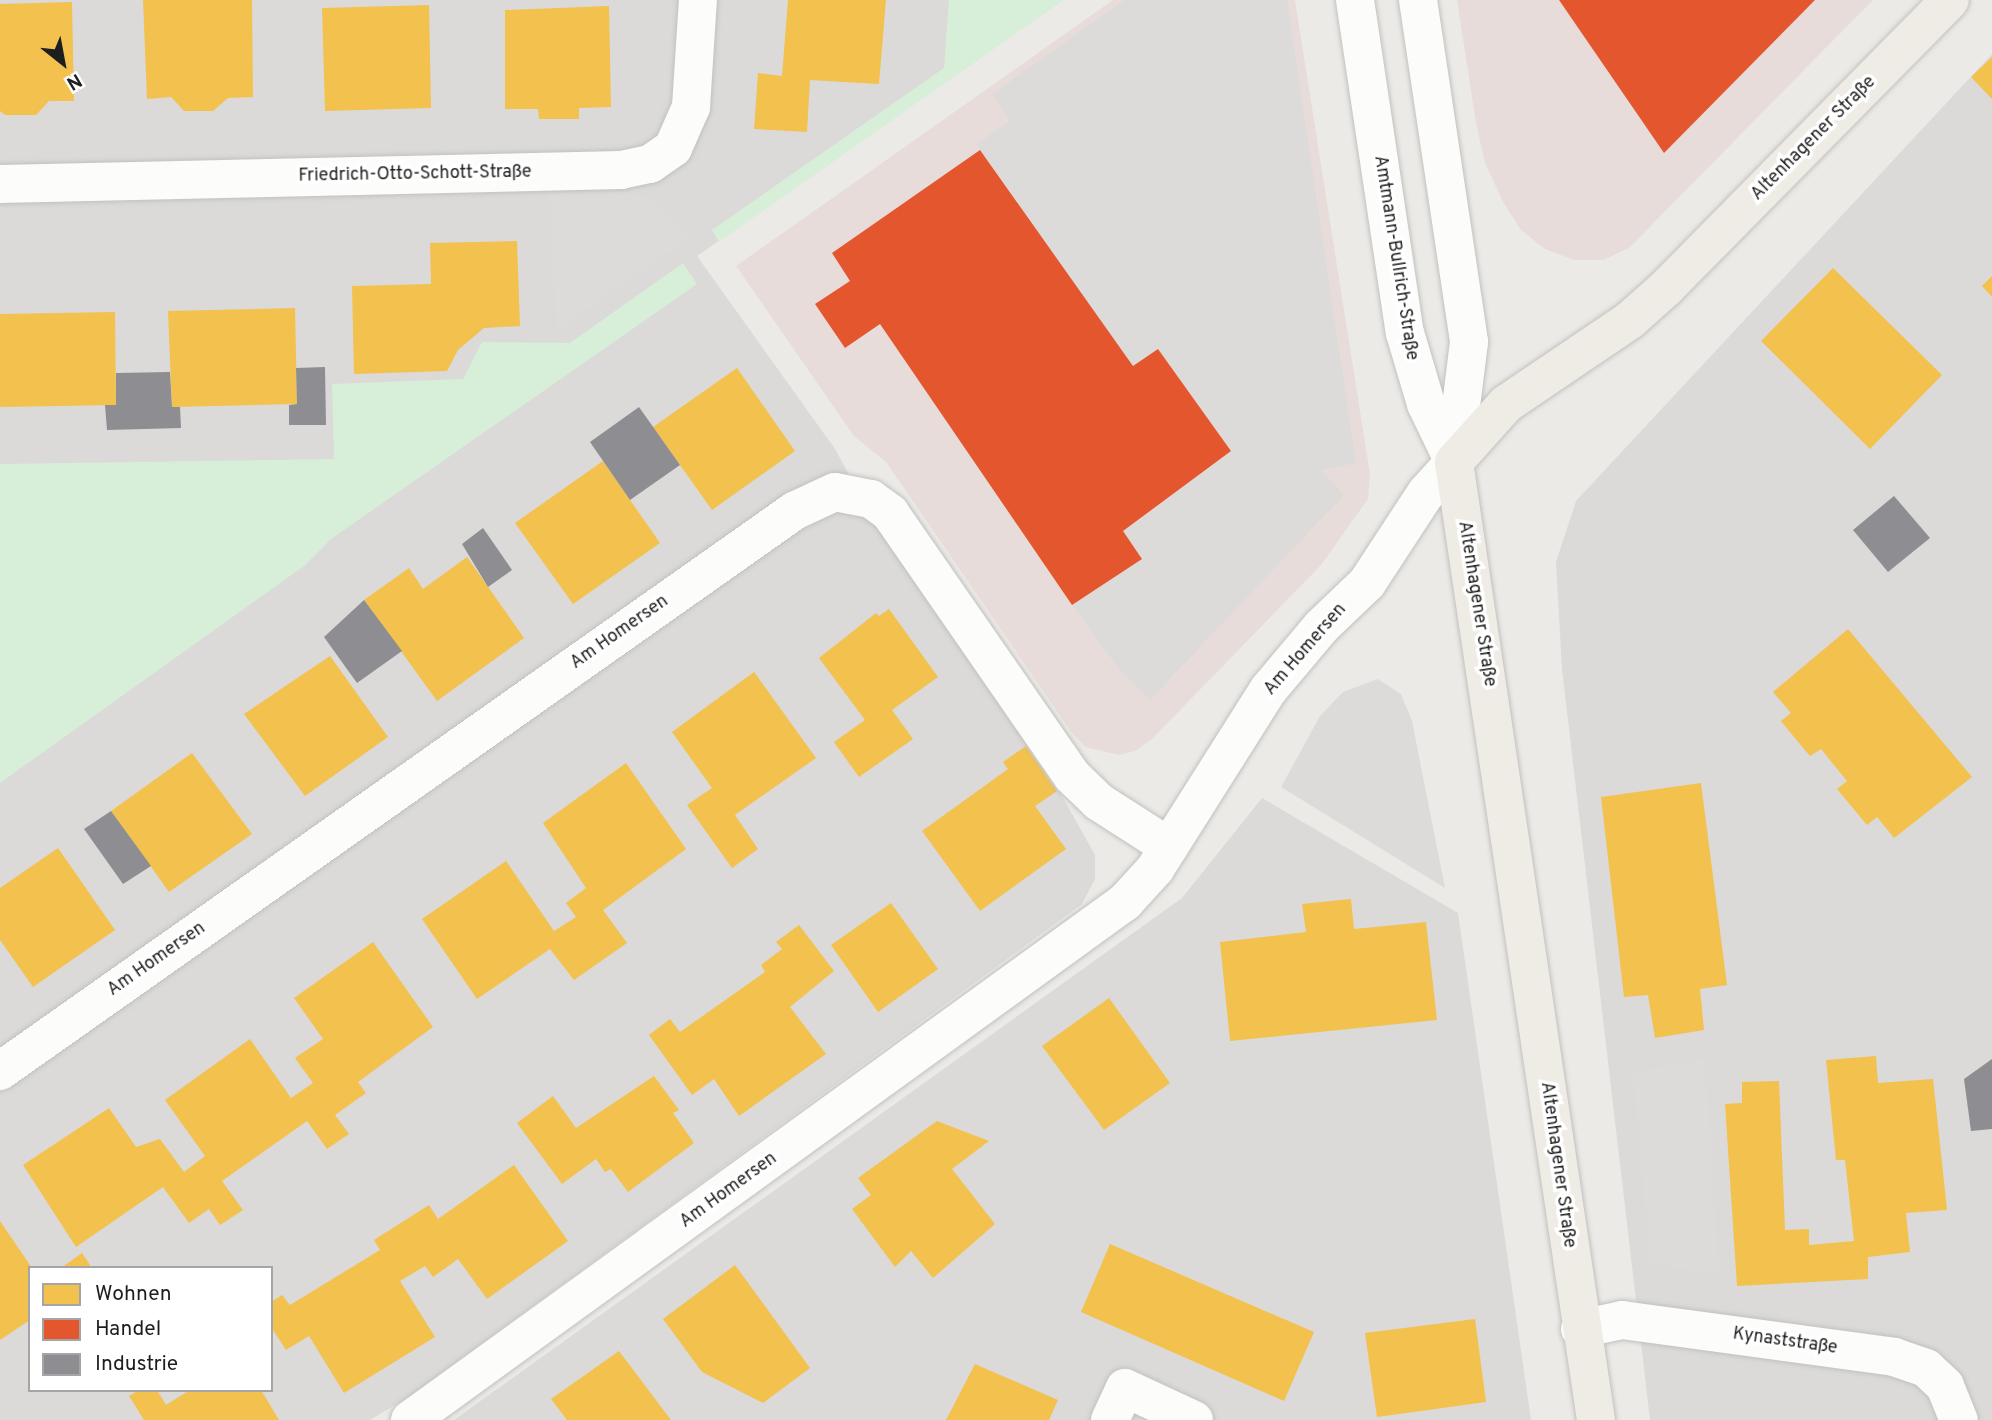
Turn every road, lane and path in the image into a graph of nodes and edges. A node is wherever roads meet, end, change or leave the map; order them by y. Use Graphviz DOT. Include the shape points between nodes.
graph roads {
  1 [pos="698,0"];
  2 [pos="1355,0"];
  3 [pos="1418,0"];
  4 [pos="1950,0"];
  5 [pos="0,184"];
  6 [pos="1454,462"];
  7 [pos="1169,847"];
  8 [pos="0,1071"];
  9 [pos="1580,1329"];
  10 [pos="410,1420"];
  11 [pos="1110,1420"];
  12 [pos="1195,1420"];
  13 [pos="1596,1420"];
  14 [pos="1959,1420"];
  1 -- 5 [label="street, Friedrich-Otto-Schott-Straße" via="691,107 673,148 650,164 621,170"];
  2 -- 6 [label="street, Amtmann-Bullrich-Straße" via="1405,333 1426,404"];
  3 -- 6 [label="street" via="1469,342"];
  4 -- 6 [label="main road, Altenhagener Straße" via="1666,288 1630,320 1506,404"];
  6 -- 7 [label="street, Am Homersen" via="1426,493 1367,583 1321,627 1269,690"];
  6 -- 9 [label="main road, Altenhagener Straße"];
  7 -- 8 [label="street, Am Homersen" via="1099,802 1072,776 890,513 871,499 835,492 794,511"];
  7 -- 10 [label="street, Am Homersen" via="1125,902 1098,923"];
  9 -- 13 [label="main road, Altenhagener Straße"];
  9 -- 14 [label="street, Kynaststraße" via="1622,1320 1894,1357 1926,1368 1945,1386"];
  11 -- 12 [label="street" via="1125,1388"];
}
